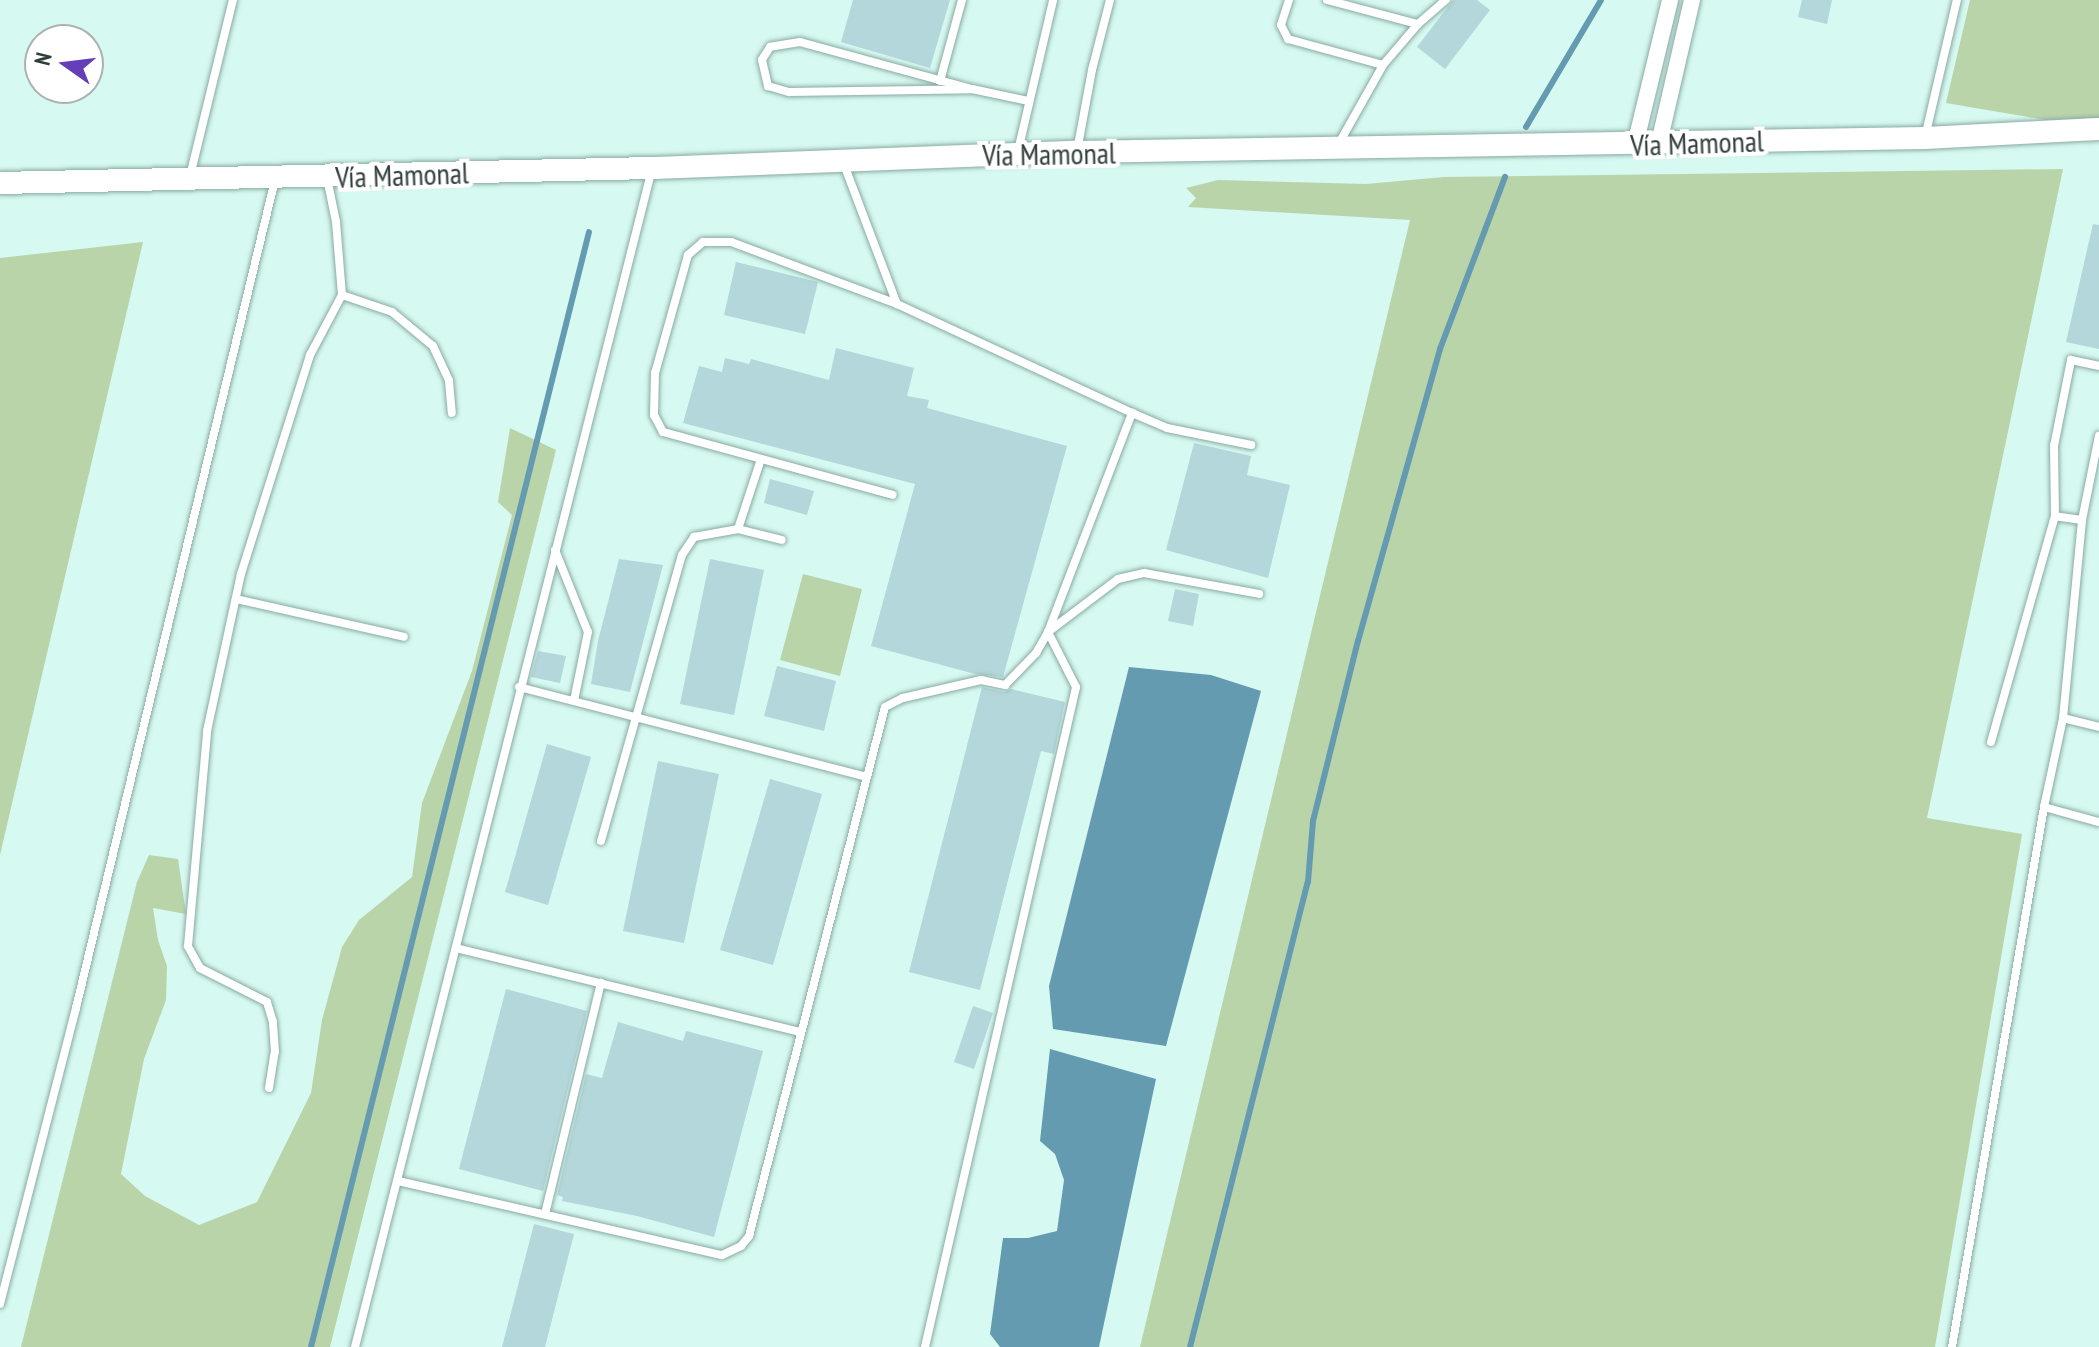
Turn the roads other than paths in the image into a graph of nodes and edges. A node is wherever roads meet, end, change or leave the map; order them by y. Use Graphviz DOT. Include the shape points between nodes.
graph roads {
  1 [pos="233,0"];
  2 [pos="962,0"];
  3 [pos="1053,0"];
  4 [pos="1110,0"];
  5 [pos="1289,0"];
  6 [pos="1327,0"];
  7 [pos="1446,0"];
  8 [pos="1670,0"];
  9 [pos="1692,0"];
  10 [pos="1957,0"];
  11 [pos="1418,24"];
  12 [pos="1383,65"];
  13 [pos="940,81"];
  14 [pos="972,89"];
  15 [pos="1028,101"];
  16 [pos="2099,129"];
  17 [pos="1925,138"];
  18 [pos="1659,143"];
  19 [pos="1635,145"];
  20 [pos="1335,150"];
  21 [pos="1077,152"];
  22 [pos="1018,154"];
  23 [pos="843,161"];
  24 [pos="653,168"];
  25 [pos="327,177"];
  26 [pos="275,179"];
  27 [pos="189,181"];
  28 [pos="0,183"];
  29 [pos="342,295"];
  30 [pos="897,304"];
  31 [pos="2099,366"];
  32 [pos="452,413"];
  33 [pos="1132,413"];
  34 [pos="2099,436"];
  35 [pos="1251,445"];
  36 [pos="760,462"];
  37 [pos="893,495"];
  38 [pos="2055,516"];
  39 [pos="2082,520"];
  40 [pos="738,529"];
  41 [pos="782,540"];
  42 [pos="555,549"];
  43 [pos="1259,594"];
  44 [pos="236,599"];
  45 [pos="1048,632"];
  46 [pos="404,637"];
  47 [pos="519,687"];
  48 [pos="574,701"];
  49 [pos="638,717"];
  50 [pos="2063,718"];
  51 [pos="2099,727"];
  52 [pos="1991,742"];
  53 [pos="867,777"];
  54 [pos="2044,807"];
  55 [pos="2099,822"];
  56 [pos="601,841"];
  57 [pos="456,948"];
  58 [pos="601,983"];
  59 [pos="801,1032"];
  60 [pos="269,1088"];
  61 [pos="398,1181"];
  62 [pos="545,1214"];
  63 [pos="0,1304"];
  64 [pos="355,1347"];
  65 [pos="925,1347"];
  66 [pos="1952,1347"];
  1 -- 27 [label="lane"];
  2 -- 13 [label="lane"];
  3 -- 15 [label="lane"];
  4 -- 21 [label="lane"];
  5 -- 12 [label="lane" via="1281,25 1288,39"];
  6 -- 11 [label="lane"];
  7 -- 11 [label="lane"];
  8 -- 19 [label="street"];
  9 -- 18 [label="street"];
  10 -- 17 [label="lane"];
  11 -- 12 [label="lane"];
  12 -- 20 [label="lane"];
  13 -- 14 [label="lane"];
  13 -- 14 [label="lane" via="800,42 770,47 762,60 768,86 789,92"];
  14 -- 15 [label="lane"];
  15 -- 22 [label="lane"];
  16 -- 17 [label="street, Vía Mamonal"];
  17 -- 18 [label="street, Vía Mamonal"];
  18 -- 19 [label="street, Vía Mamonal"];
  19 -- 20 [label="street, Vía Mamonal"];
  20 -- 21 [label="street, Vía Mamonal"];
  21 -- 22 [label="street, Vía Mamonal"];
  22 -- 23 [label="street, Vía Mamonal"];
  23 -- 24 [label="street, Vía Mamonal"];
  23 -- 30 [label="lane"];
  24 -- 25 [label="street, Vía Mamonal"];
  24 -- 42 [label="lane"];
  25 -- 26 [label="street, Vía Mamonal"];
  25 -- 29 [label="lane"];
  26 -- 27 [label="street, Vía Mamonal"];
  26 -- 63 [label="lane"];
  27 -- 28 [label="street, Vía Mamonal"];
  29 -- 32 [label="lane" via="392,312 433,346 449,381"];
  29 -- 44 [label="lane" via="310,355"];
  30 -- 33 [label="lane"];
  30 -- 36 [label="lane" via="731,242 703,242 688,255 655,373 654,415 663,432"];
  31 -- 38 [label="lane" via="2071,360 2054,446"];
  33 -- 35 [label="lane" via="1167,428"];
  33 -- 45 [label="lane"];
  34 -- 39 [label="lane"];
  36 -- 37 [label="lane"];
  36 -- 40 [label="lane"];
  38 -- 39 [label="lane"];
  38 -- 52 [label="lane"];
  39 -- 50 [label="lane"];
  40 -- 41 [label="lane"];
  40 -- 49 [label="lane" via="694,537 682,555"];
  42 -- 47 [label="lane"];
  42 -- 48 [label="lane" via="588,632"];
  43 -- 45 [label="lane" via="1144,573 1118,579"];
  44 -- 46 [label="lane"];
  44 -- 60 [label="lane" via="207,731 188,946 200,968 267,1002 275,1052"];
  45 -- 53 [label="lane" via="1005,685 981,680 886,705"];
  45 -- 65 [label="lane" via="1076,687"];
  47 -- 48 [label="lane"];
  47 -- 57 [label="lane"];
  48 -- 49 [label="lane"];
  49 -- 53 [label="lane"];
  49 -- 56 [label="lane"];
  50 -- 51 [label="lane"];
  50 -- 54 [label="lane"];
  53 -- 59 [label="lane"];
  54 -- 55 [label="lane"];
  54 -- 66 [label="lane"];
  57 -- 58 [label="lane"];
  57 -- 61 [label="lane"];
  58 -- 59 [label="lane"];
  58 -- 62 [label="lane"];
  59 -- 62 [label="lane" via="749,1236 741,1246 722,1255"];
  61 -- 62 [label="lane"];
  61 -- 64 [label="lane"];
}
